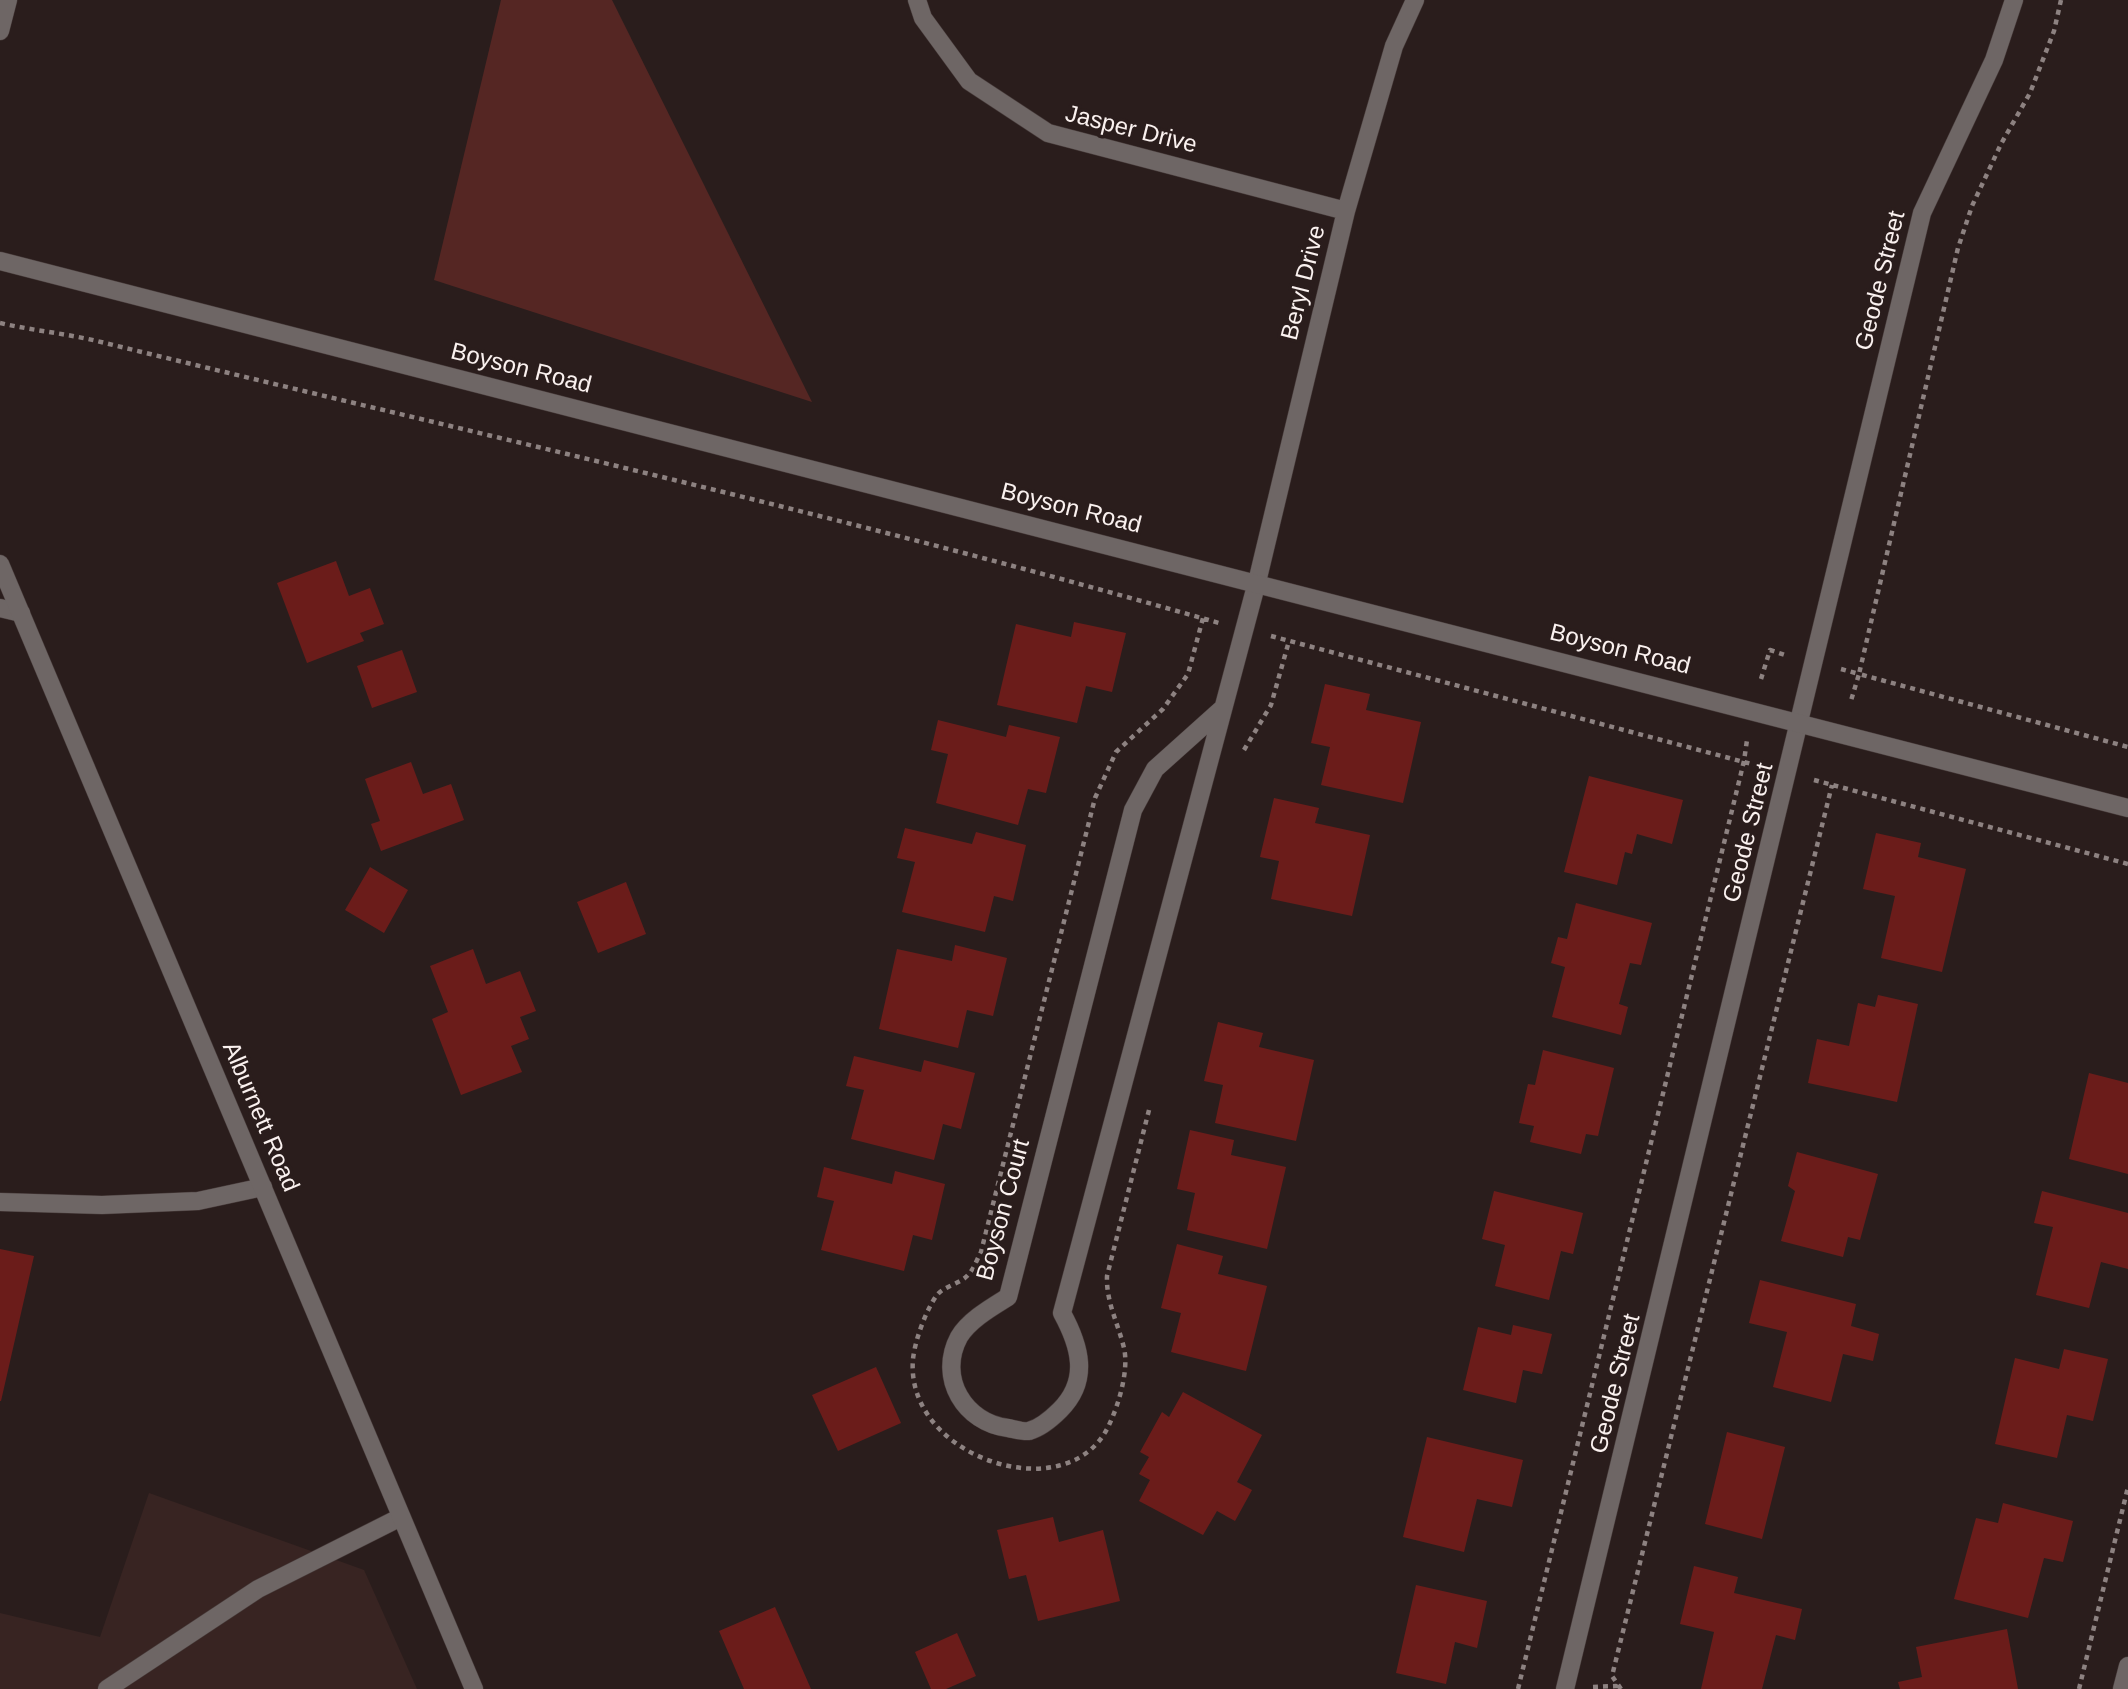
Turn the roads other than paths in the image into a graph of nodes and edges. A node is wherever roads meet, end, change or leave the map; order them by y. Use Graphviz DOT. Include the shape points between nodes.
graph roads {
  1 [pos="8,0"];
  2 [pos="917,0"];
  3 [pos="1415,0"];
  4 [pos="2014,0"];
  5 [pos="0,31"];
  6 [pos="1346,211"];
  7 [pos="0,261"];
  8 [pos="0,564"];
  9 [pos="1257,582"];
  10 [pos="0,608"];
  11 [pos="21,613"];
  12 [pos="1223,708"];
  13 [pos="1801,722"];
  14 [pos="2128,808"];
  15 [pos="263,1187"];
  16 [pos="0,1202"];
  17 [pos="401,1517"];
  18 [pos="2128,1666"];
  19 [pos="107,1689"];
  20 [pos="474,1689"];
  21 [pos="1565,1689"];
  22 [pos="2122,1689"];
  1 -- 5 [label="street"];
  2 -- 6 [label="street, Jasper Drive" via="923,18 969,81 1048,134"];
  3 -- 6 [label="street, Beryl Drive" via="1394,46"];
  4 -- 13 [label="street, Geode Street" via="1994,60 1922,214"];
  6 -- 9 [label="street, Beryl Drive"];
  7 -- 9 [label="street, Boyson Road"];
  8 -- 11 [label="street, Alburnett Road"];
  9 -- 12 [label="street, Beryl Drive"];
  9 -- 13 [label="street, Boyson Road"];
  10 -- 11 [label="street"];
  11 -- 15 [label="street, Alburnett Road"];
  12 -- 12 [label="street, Boyson Court" via="1155,769 1133,810 1008,1297 981,1314 959,1337 952,1367 956,1393 971,1414 1000,1427 1028,1431 1053,1417 1072,1398 1081,1369 1076,1338 1062,1313"];
  13 -- 14 [label="street, Boyson Road"];
  13 -- 21 [label="street, Geode Street"];
  15 -- 16 [label="street" via="198,1201 102,1205"];
  15 -- 17 [label="street, Alburnett Road"];
  17 -- 19 [label="street" via="258,1589"];
  17 -- 20 [label="street, Alburnett Road"];
  18 -- 22 [label="street"];
}
